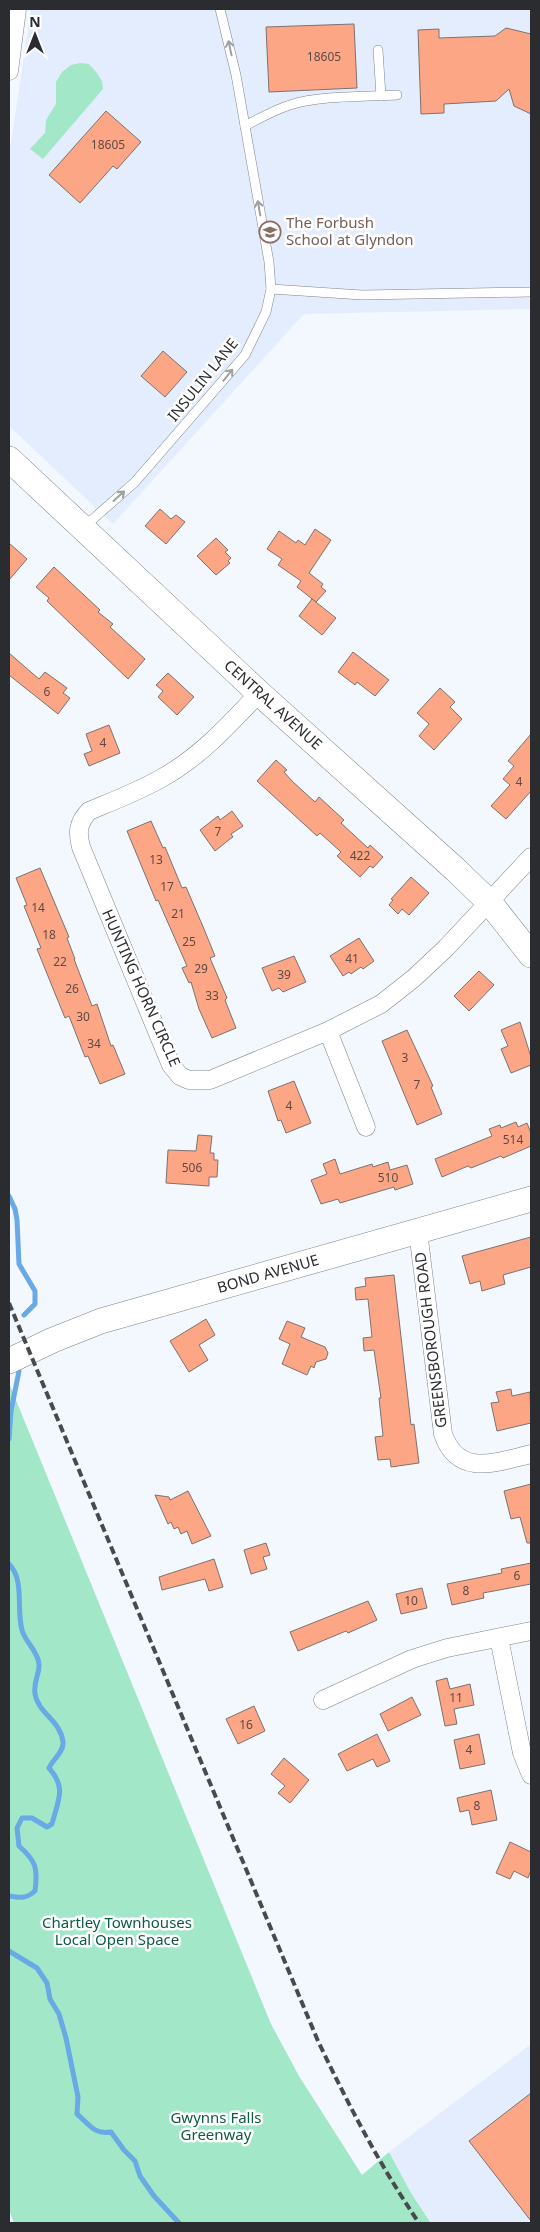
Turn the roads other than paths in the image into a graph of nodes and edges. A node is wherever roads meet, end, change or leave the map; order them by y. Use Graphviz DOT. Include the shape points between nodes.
graph roads {
  1 [pos="17,9"];
  2 [pos="220,9"];
  3 [pos="378,50"];
  4 [pos="9,71"];
  5 [pos="398,95"];
  6 [pos="381,96"];
  7 [pos="245,126"];
  8 [pos="271,289"];
  9 [pos="531,292"];
  10 [pos="9,459"];
  11 [pos="83,528"];
  12 [pos="259,693"];
  13 [pos="531,857"];
  14 [pos="490,903"];
  15 [pos="531,955"];
  16 [pos="328,1031"];
  17 [pos="366,1127"];
  18 [pos="531,1199"];
  19 [pos="418,1231"];
  20 [pos="9,1361"];
  21 [pos="531,1454"];
  22 [pos="531,1631"];
  23 [pos="499,1638"];
  24 [pos="323,1700"];
  25 [pos="531,1775"];
  1 -- 4 [label="street"];
  7 -- 2 [label="lane, INSULIN LANE, one-way"];
  3 -- 6 [label="lane"];
  5 -- 6 [label="lane"];
  6 -- 7 [label="lane" via="292,104"];
  8 -- 7 [label="lane, INSULIN LANE, one-way"];
  8 -- 9 [label="lane" via="362,295"];
  11 -- 8 [label="lane, INSULIN LANE, one-way" via="135,482 245,355 266,312"];
  10 -- 11 [label="main road, CENTRAL AVENUE"];
  11 -- 12 [label="main road, CENTRAL AVENUE"];
  12 -- 14 [label="main road, CENTRAL AVENUE"];
  12 -- 16 [label="street, HUNTING HORN CIRCLE" via="223,732 161,779 89,811 83,818 78,835 171,1065 180,1076 189,1080 210,1080"];
  13 -- 14 [label="street, HUNTING HORN CIRCLE"];
  14 -- 15 [label="main road, CENTRAL AVENUE"];
  14 -- 16 [label="street, HUNTING HORN CIRCLE" via="414,978 381,1004"];
  16 -- 17 [label="street"];
  18 -- 19 [label="main road, BOND AVENUE"];
  19 -- 20 [label="main road, BOND AVENUE" via="102,1321"];
  19 -- 21 [label="street, GREENSBOROUGH ROAD" via="442,1434 446,1445 454,1455 467,1462 494,1462"];
  22 -- 23 [label="street"];
  23 -- 24 [label="street" via="412,1659"];
  23 -- 25 [label="street" via="522,1753"];
}
